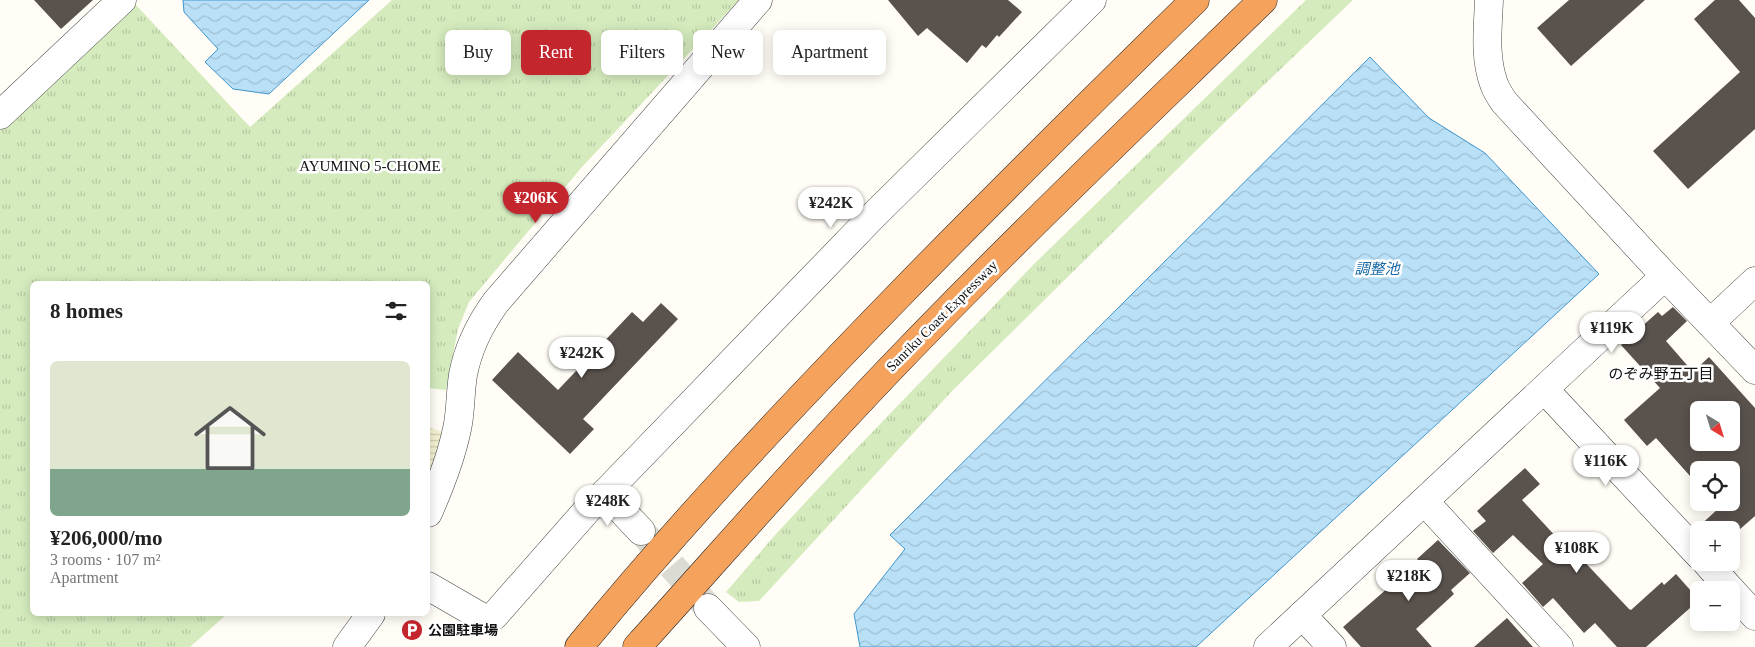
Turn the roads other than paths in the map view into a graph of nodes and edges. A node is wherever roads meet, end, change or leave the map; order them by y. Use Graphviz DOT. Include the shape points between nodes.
graph roads {
  1 [pos="122,0"];
  2 [pos="758,0"];
  3 [pos="1092,0"];
  4 [pos="1195,0"];
  5 [pos="1263,0"];
  6 [pos="1489,0"];
  7 [pos="0,115"];
  8 [pos="1665,276"];
  9 [pos="1755,281"];
  10 [pos="1710,323"];
  11 [pos="1755,370"];
  12 [pos="1544,389"];
  13 [pos="605,493"];
  14 [pos="1425,502"];
  15 [pos="430,508"];
  16 [pos="641,531"];
  17 [pos="1690,545"];
  18 [pos="1714,571"];
  19 [pos="1723,581"];
  20 [pos="430,587"];
  21 [pos="1740,600"];
  22 [pos="708,608"];
  23 [pos="1302,615"];
  24 [pos="369,616"];
  25 [pos="1755,616"];
  26 [pos="347,647"];
  27 [pos="579,647"];
  28 [pos="637,647"];
  29 [pos="746,647"];
  30 [pos="1268,647"];
  31 [pos="1332,647"];
  32 [pos="1559,647"];
  1 -- 7 [label="street"];
  2 -- 15 [label="street" via="485,317 469,349 457,428 443,478"];
  3 -- 13 [label="street" via="873,216"];
  4 -- 27 [label="highway" via="961,232 780,418"];
  5 -- 28 [label="highway, Sanriku Coast Expressway" via="896,363"];
  6 -- 8 [label="street" via="1489,64 1494,84 1504,102"];
  8 -- 10 [label="street"];
  8 -- 12 [label="street"];
  9 -- 10 [label="street"];
  10 -- 11 [label="street"];
  12 -- 14 [label="street"];
  12 -- 17 [label="street"];
  13 -- 16 [label="street"];
  13 -- 20 [label="street" via="494,616 485,619"];
  14 -- 23 [label="street"];
  14 -- 32 [label="street"];
  18 -- 19 [label="street"];
  21 -- 25 [label="street"];
  22 -- 29 [label="street"];
  23 -- 30 [label="street"];
  23 -- 31 [label="street"];
  24 -- 26 [label="street"];
}
